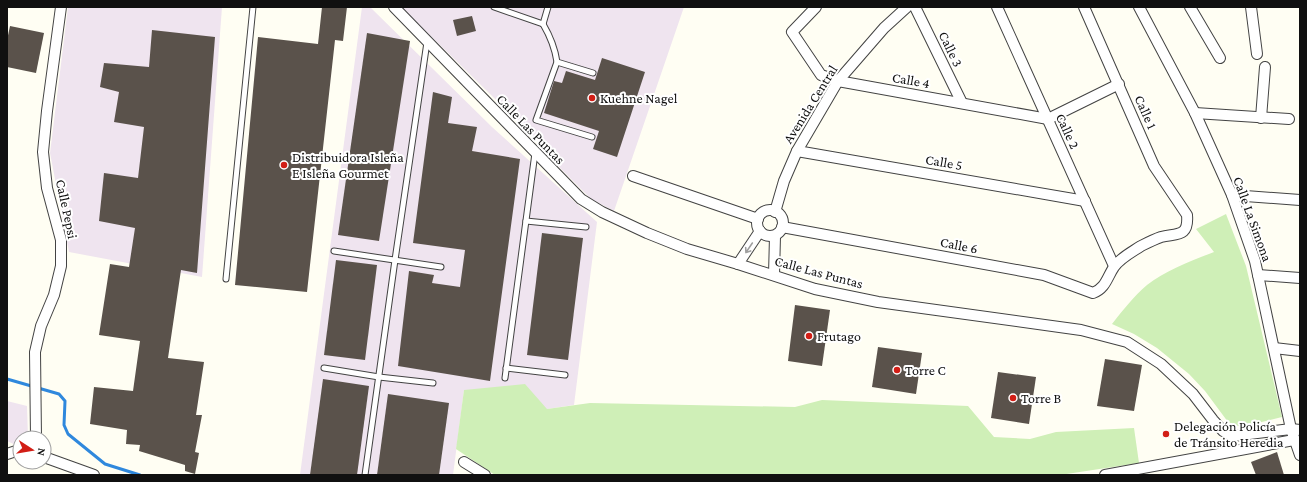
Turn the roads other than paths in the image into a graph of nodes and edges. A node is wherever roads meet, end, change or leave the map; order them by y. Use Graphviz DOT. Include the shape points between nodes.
graph roads {
  1 [pos="61,7"];
  2 [pos="253,7"];
  3 [pos="494,7"];
  4 [pos="548,7"];
  5 [pos="816,7"];
  6 [pos="906,7"];
  7 [pos="915,7"];
  8 [pos="997,7"];
  9 [pos="1084,7"];
  10 [pos="1139,7"];
  11 [pos="1190,7"];
  12 [pos="1251,7"];
  13 [pos="398,9"];
  14 [pos="543,24"];
  15 [pos="427,42"];
  16 [pos="1257,54"];
  17 [pos="1220,58"];
  18 [pos="557,62"];
  19 [pos="1265,67"];
  20 [pos="593,73"];
  21 [pos="838,81"];
  22 [pos="1118,84"];
  23 [pos="962,103"];
  24 [pos="1195,113"];
  25 [pos="1261,118"];
  26 [pos="1048,119"];
  27 [pos="1289,119"];
  28 [pos="592,137"];
  29 [pos="797,151"];
  30 [pos="536,153"];
  31 [pos="633,176"];
  32 [pos="1232,195"];
  33 [pos="1300,200"];
  34 [pos="1085,201"];
  35 [pos="775,212"];
  36 [pos="758,219"];
  37 [pos="526,220"];
  38 [pos="586,227"];
  39 [pos="782,227"];
  40 [pos="760,231"];
  41 [pos="775,236"];
  42 [pos="334,251"];
  43 [pos="395,260"];
  44 [pos="738,264"];
  45 [pos="1114,266"];
  46 [pos="442,267"];
  47 [pos="1258,274"];
  48 [pos="774,275"];
  49 [pos="1300,278"];
  50 [pos="226,279"];
  51 [pos="1274,348"];
  52 [pos="1300,351"];
  53 [pos="324,368"];
  54 [pos="506,368"];
  55 [pos="565,375"];
  56 [pos="379,376"];
  57 [pos="505,378"];
  58 [pos="433,383"];
  59 [pos="1295,429"];
  60 [pos="36,430"];
  61 [pos="1294,440"];
  62 [pos="1300,455"];
  63 [pos="52,460"];
  64 [pos="464,462"];
  65 [pos="94,475"];
  66 [pos="365,475"];
  67 [pos="485,475"];
  68 [pos="1105,475"];
  1 -- 60 [label="street, Calle Pepsi" via="43,152 47,188 61,240 61,266 35,352"];
  2 -- 50 [label="lane"];
  3 -- 14 [label="lane"];
  4 -- 14 [label="lane"];
  5 -- 21 [label="street, Calle 4" via="792,32 821,75"];
  6 -- 21 [label="street, Avenida Central"];
  7 -- 23 [label="street, Calle 3"];
  8 -- 26 [label="street, Calle 2"];
  9 -- 22 [label="street, Calle 1"];
  10 -- 24 [label="street, Calle La Simona"];
  11 -- 17 [label="street"];
  12 -- 16 [label="street"];
  13 -- 15 [label="street, Calle Las Puntas"];
  14 -- 18 [label="lane" via="550,36"];
  15 -- 30 [label="street, Calle Las Puntas"];
  15 -- 43 [label="lane"];
  18 -- 20 [label="lane"];
  18 -- 28 [label="lane" via="536,120"];
  19 -- 25 [label="street"];
  21 -- 23 [label="street, Calle 4"];
  21 -- 29 [label="street, Avenida Central"];
  22 -- 26 [label="street"];
  22 -- 45 [label="street, Calle 1" via="1154,166 1187,215 1188,224 1177,235 1162,237 1145,244"];
  23 -- 26 [label="street, Calle 4"];
  24 -- 25 [label="street"];
  24 -- 32 [label="street, Calle La Simona"];
  25 -- 27 [label="street"];
  26 -- 34 [label="street, Calle 2"];
  29 -- 34 [label="street, Calle 5"];
  29 -- 35 [label="street, Avenida Central" via="784,181"];
  30 -- 37 [label="lane"];
  30 -- 44 [label="street, Calle Las Puntas" via="590,206 687,249"];
  31 -- 36 [label="street"];
  32 -- 33 [label="street"];
  32 -- 47 [label="street, Calle La Simona"];
  34 -- 45 [label="street, Calle 2"];
  35 -- 36 [label="street" via="763,212"];
  35 -- 39 [label="street" via="782,218"];
  36 -- 40 [label="street"];
  37 -- 38 [label="lane"];
  37 -- 54 [label="lane"];
  39 -- 41 [label="street"];
  39 -- 45 [label="street, Calle 6" via="1044,275 1094,292 1106,283"];
  40 -- 41 [label="street" via="767,236"];
  40 -- 44 [label="street, one-way"];
  41 -- 48 [label="street"];
  42 -- 43 [label="lane"];
  43 -- 46 [label="lane"];
  43 -- 56 [label="lane"];
  44 -- 48 [label="street, Calle Las Puntas"];
  47 -- 49 [label="street"];
  47 -- 51 [label="street, Calle La Simona"];
  48 -- 59 [label="street, Calle Las Puntas" via="815,289 878,302 1082,330 1127,342 1167,369 1193,394 1213,420 1233,436"];
  51 -- 52 [label="street"];
  51 -- 59 [label="street, Calle La Simona"];
  53 -- 56 [label="lane"];
  54 -- 55 [label="lane"];
  54 -- 57 [label="lane"];
  56 -- 58 [label="lane"];
  56 -- 66 [label="lane"];
  59 -- 61 [label="street, Calle La Simona"];
  61 -- 62 [label="street, Calle La Simona"];
  61 -- 68 [label="street"];
  63 -- 65 [label="street"];
  64 -- 67 [label="street"];
}
